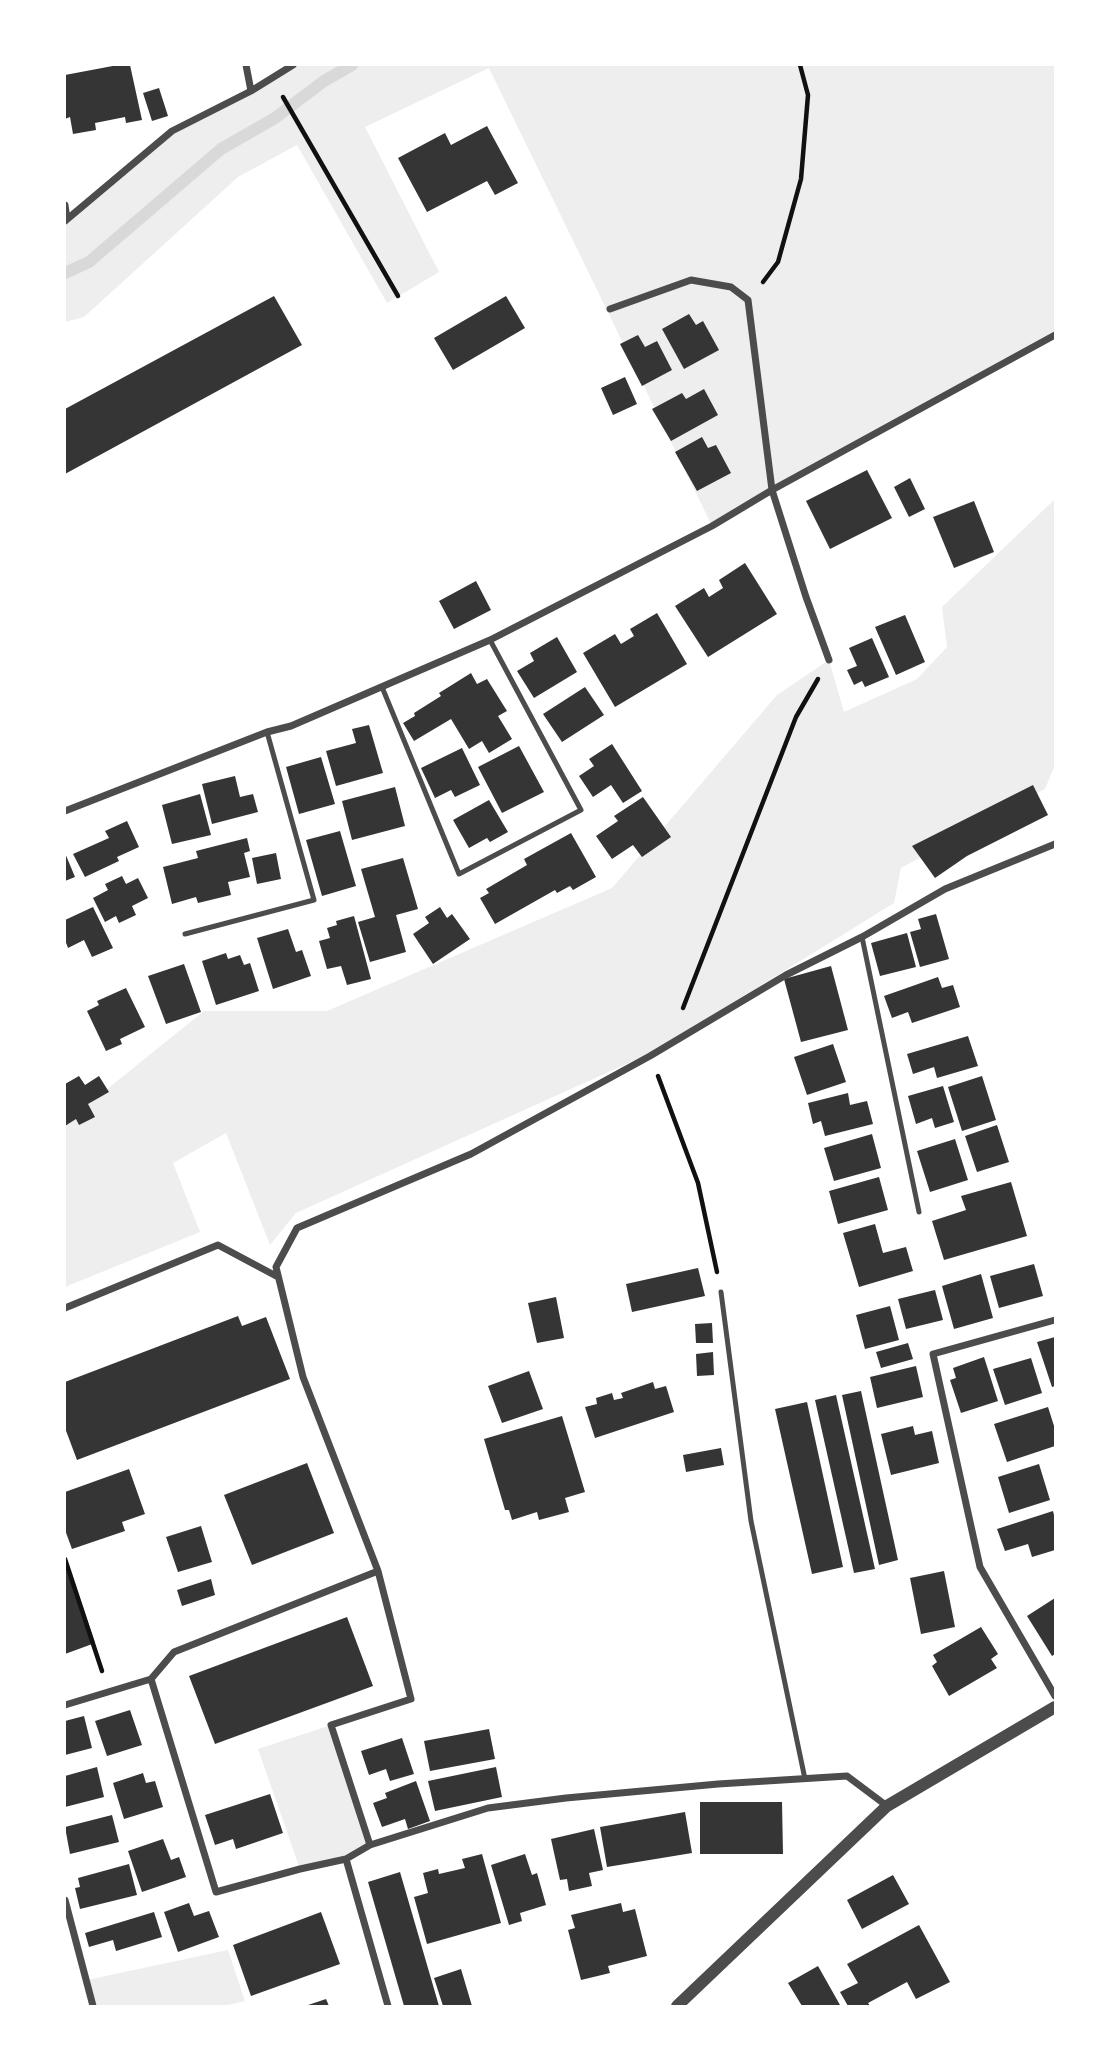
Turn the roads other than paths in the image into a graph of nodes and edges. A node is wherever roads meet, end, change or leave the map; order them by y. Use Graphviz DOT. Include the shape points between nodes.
graph roads {
  1 [pos="246,65"];
  2 [pos="293,65"];
  3 [pos="251,91"];
  4 [pos="65,205"];
  5 [pos="66,220"];
  6 [pos="610,309"];
  7 [pos="1055,335"];
  8 [pos="772,490"];
  9 [pos="490,640"];
  10 [pos="829,660"];
  11 [pos="382,687"];
  12 [pos="268,732"];
  13 [pos="65,811"];
  14 [pos="1055,844"];
  15 [pos="185,934"];
  16 [pos="862,937"];
  17 [pos="919,1212"];
  18 [pos="278,1277"];
  19 [pos="721,1292"];
  20 [pos="65,1308"];
  21 [pos="1055,1320"];
  22 [pos="379,1571"];
  23 [pos="151,1679"];
  24 [pos="1055,1696"];
  25 [pos="65,1705"];
  26 [pos="1055,1707"];
  27 [pos="805,1779"];
  28 [pos="887,1806"];
  29 [pos="370,1845"];
  30 [pos="346,1859"];
  31 [pos="65,1900"];
  32 [pos="93,2006"];
  33 [pos="388,2006"];
  34 [pos="677,2006"];
  1 -- 3 [label="street"];
  2 -- 3 [label="street"];
  3 -- 5 [label="street" via="172,131"];
  4 -- 5 [label="street"];
  6 -- 8 [label="street" via="691,280 731,287 748,300"];
  7 -- 8 [label="street"];
  8 -- 9 [label="street" via="712,526"];
  8 -- 10 [label="street"];
  9 -- 11 [label="street"];
  9 -- 11 [label="lane" via="581,810 459,874"];
  11 -- 12 [label="street"];
  12 -- 13 [label="street"];
  12 -- 15 [label="lane" via="314,900"];
  14 -- 16 [label="street" via="945,889"];
  16 -- 17 [label="lane"];
  16 -- 18 [label="street" via="786,975 471,1154 297,1228 276,1267"];
  18 -- 20 [label="street" via="218,1245"];
  18 -- 22 [label="street" via="303,1377"];
  19 -- 27 [label="lane" via="751,1521"];
  21 -- 24 [label="street" via="933,1354 980,1567"];
  22 -- 23 [label="street" via="174,1652"];
  22 -- 29 [label="street" via="411,1699 331,1724"];
  23 -- 25 [label="street"];
  23 -- 30 [label="street" via="216,1892"];
  26 -- 28 [label="street"];
  27 -- 28 [label="street" via="847,1776"];
  27 -- 29 [label="street" via="488,1808"];
  28 -- 34 [label="street"];
  29 -- 30 [label="street"];
  30 -- 33 [label="street"];
  31 -- 32 [label="street"];
}
